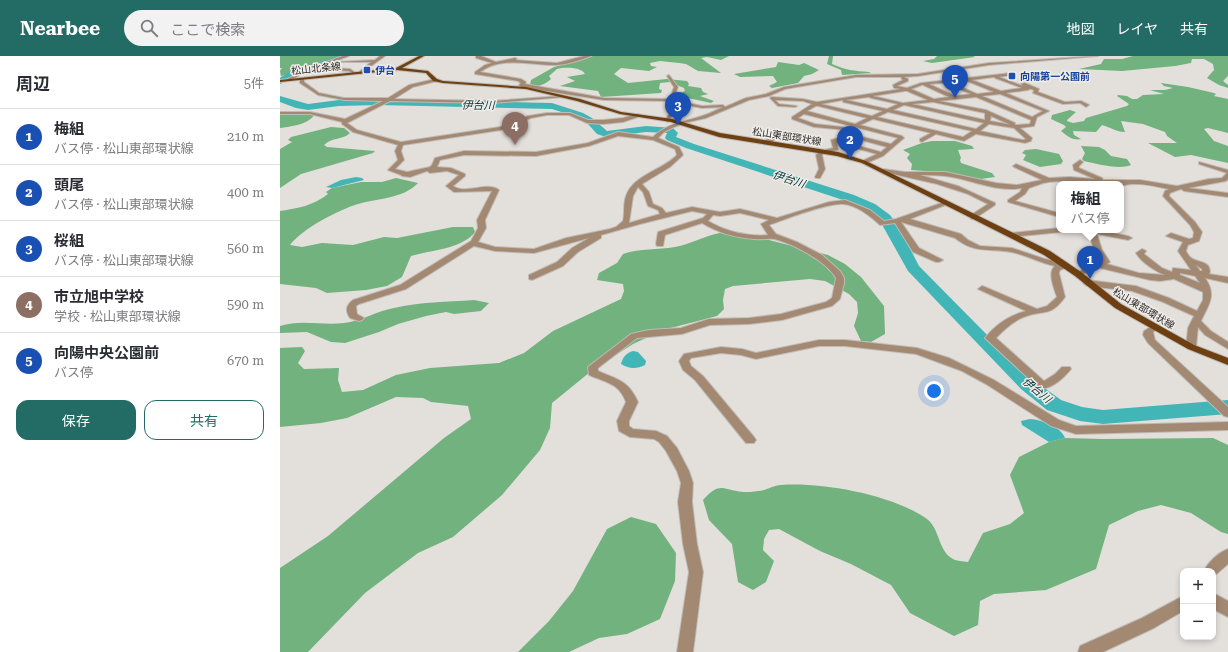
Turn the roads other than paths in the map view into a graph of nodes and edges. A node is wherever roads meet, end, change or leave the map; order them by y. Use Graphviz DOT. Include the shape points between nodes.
graph roads {
  1 [pos="347,56"];
  2 [pos="383,56"];
  3 [pos="422,56"];
  4 [pos="479,56"];
  5 [pos="488,56"];
  6 [pos="525,56"];
  7 [pos="589,56"];
  8 [pos="1096,56"];
  9 [pos="375,61"];
  10 [pos="510,61"];
  11 [pos="330,62"];
  12 [pos="502,62"];
  13 [pos="495,63"];
  14 [pos="334,67"];
  15 [pos="397,69"];
  16 [pos="946,71"];
  17 [pos="354,73"];
  18 [pos="360,73"];
  19 [pos="1011,74"];
  20 [pos="669,76"];
  21 [pos="898,76"];
  22 [pos="994,76"];
  23 [pos="302,79"];
  24 [pos="961,79"];
  25 [pos="967,79"];
  26 [pos="288,80"];
  27 [pos="435,80"];
  28 [pos="280,81"];
  29 [pos="944,82"];
  30 [pos="923,84"];
  31 [pos="520,86"];
  32 [pos="907,90"];
  33 [pos="1001,92"];
  34 [pos="889,93"];
  35 [pos="920,95"];
  36 [pos="977,95"];
  37 [pos="770,96"];
  38 [pos="864,96"];
  39 [pos="905,96"];
  40 [pos="911,96"];
  41 [pos="562,97"];
  42 [pos="955,98"];
  43 [pos="389,100"];
  44 [pos="672,100"];
  45 [pos="839,100"];
  46 [pos="933,101"];
  47 [pos="817,104"];
  48 [pos="903,104"];
  49 [pos="733,106"];
  50 [pos="795,106"];
  51 [pos="1086,106"];
  52 [pos="889,111"];
  53 [pos="803,112"];
  54 [pos="280,113"];
  55 [pos="987,113"];
  56 [pos="638,116"];
  57 [pos="873,118"];
  58 [pos="1033,119"];
  59 [pos="668,120"];
  60 [pos="346,121"];
  61 [pos="987,122"];
  62 [pos="678,123"];
  63 [pos="856,125"];
  64 [pos="1018,127"];
  65 [pos="976,131"];
  66 [pos="936,132"];
  67 [pos="798,135"];
  68 [pos="847,135"];
  69 [pos="968,136"];
  70 [pos="654,139"];
  71 [pos="922,140"];
  72 [pos="833,141"];
  73 [pos="990,141"];
  74 [pos="763,142"];
  75 [pos="401,144"];
  76 [pos="892,146"];
  77 [pos="824,152"];
  78 [pos="882,154"];
  79 [pos="864,162"];
  80 [pos="1080,162"];
  81 [pos="1201,163"];
  82 [pos="1016,166"];
  83 [pos="883,171"];
  84 [pos="1059,171"];
  85 [pos="1228,172"];
  86 [pos="903,174"];
  87 [pos="404,175"];
  88 [pos="1228,175"];
  89 [pos="818,176"];
  90 [pos="1149,176"];
  91 [pos="1042,177"];
  92 [pos="1048,180"];
  93 [pos="1083,181"];
  94 [pos="1104,181"];
  95 [pos="1140,182"];
  96 [pos="1124,183"];
  97 [pos="639,184"];
  98 [pos="1033,184"];
  99 [pos="1175,188"];
  100 [pos="1226,198"];
  101 [pos="1010,201"];
  102 [pos="946,203"];
  103 [pos="993,204"];
  104 [pos="677,213"];
  105 [pos="711,213"];
  106 [pos="1056,214"];
  107 [pos="665,216"];
  108 [pos="974,217"];
  109 [pos="704,220"];
  110 [pos="777,220"];
  111 [pos="898,221"];
  112 [pos="693,224"];
  113 [pos="618,229"];
  114 [pos="704,230"];
  115 [pos="1056,230"];
  116 [pos="604,232"];
  117 [pos="1093,233"];
  118 [pos="1102,233"];
  119 [pos="1171,235"];
  120 [pos="773,236"];
  121 [pos="1014,236"];
  122 [pos="1128,238"];
  123 [pos="1190,242"];
  124 [pos="474,243"];
  125 [pos="660,244"];
  126 [pos="1006,249"];
  127 [pos="1142,251"];
  128 [pos="939,260"];
  129 [pos="1063,265"];
  130 [pos="1100,265"];
  131 [pos="1078,274"];
  132 [pos="1198,274"];
  133 [pos="1174,276"];
  134 [pos="532,277"];
  135 [pos="1228,280"];
  136 [pos="1087,283"];
  137 [pos="982,289"];
  138 [pos="1207,291"];
  139 [pos="1037,312"];
  140 [pos="358,318"];
  141 [pos="1197,318"];
  142 [pos="1155,328"];
  143 [pos="1228,346"];
  144 [pos="1191,347"];
  145 [pos="1228,362"];
  146 [pos="1066,369"];
  147 [pos="1228,413"];
  148 [pos="1228,426"];
  149 [pos="750,440"];
  150 [pos="1228,555"];
  151 [pos="1214,568"];
  152 [pos="1216,602"];
  153 [pos="1181,604"];
  154 [pos="1228,610"];
  155 [pos="684,652"];
  156 [pos="1086,652"];
  1 -- 11 [label="street"];
  2 -- 9 [label="street"];
  3 -- 15 [label="main road, 松山北条線"];
  4 -- 13 [label="street" via="477,57"];
  5 -- 12 [label="street"];
  6 -- 10 [label="street"];
  7 -- 10 [label="street" via="557,64"];
  8 -- 16 [label="street" via="989,64"];
  9 -- 11 [label="street"];
  9 -- 18 [label="street"];
  10 -- 12 [label="street"];
  11 -- 26 [label="street"];
  12 -- 13 [label="street"];
  13 -- 31 [label="street" via="476,73 519,80 524,83"];
  14 -- 17 [label="street" via="332,68 350,70"];
  15 -- 18 [label="main road, 松山北条線"];
  15 -- 27 [label="main road, 松山東部環状線" via="427,72"];
  16 -- 21 [label="street"];
  16 -- 24 [label="street" via="957,72"];
  17 -- 18 [label="main road, 松山北条線"];
  17 -- 23 [label="main road, 松山北条線"];
  19 -- 22 [label="street"];
  19 -- 24 [label="street" via="1002,71"];
  19 -- 51 [label="street" via="1024,85 1037,90 1035,92 1065,103 1083,102"];
  20 -- 44 [label="street" via="676,87"];
  21 -- 32 [label="street" via="906,80 895,86"];
  21 -- 37 [label="street" via="844,77 784,88"];
  22 -- 25 [label="street"];
  22 -- 33 [label="street" via="1028,89"];
  23 -- 26 [label="main road, 松山北条線"];
  23 -- 43 [label="street" via="309,88 324,96"];
  24 -- 25 [label="street"];
  24 -- 29 [label="street"];
  25 -- 33 [label="street"];
  26 -- 28 [label="main road, 松山北条線"];
  27 -- 31 [label="main road, 松山東部環状線" via="453,84"];
  27 -- 43 [label="street" via="411,86"];
  29 -- 30 [label="street"];
  29 -- 36 [label="street"];
  30 -- 32 [label="street"];
  30 -- 42 [label="street"];
  31 -- 41 [label="main road, 松山東部環状線"];
  31 -- 44 [label="street" via="604,99"];
  32 -- 34 [label="street"];
  32 -- 35 [label="street"];
  33 -- 36 [label="street"];
  33 -- 58 [label="street" via="1047,111"];
  34 -- 38 [label="street"];
  34 -- 39 [label="street"];
  35 -- 40 [label="street"];
  35 -- 46 [label="street"];
  36 -- 42 [label="street"];
  36 -- 58 [label="street"];
  37 -- 47 [label="street"];
  37 -- 49 [label="street" via="748,99"];
  37 -- 50 [label="street" via="777,107"];
  38 -- 45 [label="street"];
  38 -- 48 [label="street"];
  41 -- 43 [label="street" via="492,102"];
  41 -- 56 [label="main road, 松山東部環状線"];
  42 -- 46 [label="street"];
  42 -- 55 [label="street"];
  43 -- 60 [label="street"];
  44 -- 49 [label="street" via="702,107"];
  44 -- 59 [label="street" via="674,110"];
  45 -- 47 [label="street"];
  45 -- 52 [label="street"];
  46 -- 48 [label="street"];
  46 -- 55 [label="street"];
  47 -- 53 [label="street"];
  47 -- 57 [label="street"];
  48 -- 52 [label="street"];
  48 -- 61 [label="street"];
  49 -- 62 [label="street"];
  52 -- 57 [label="street"];
  52 -- 65 [label="street"];
  53 -- 63 [label="street"];
  53 -- 68 [label="street" via="794,118 814,125 850,129"];
  54 -- 60 [label="street" via="310,113"];
  55 -- 61 [label="street"];
  55 -- 64 [label="street"];
  56 -- 59 [label="main road, 松山東部環状線"];
  56 -- 75 [label="street" via="623,120 587,121 570,114 547,114 530,117 505,127"];
  57 -- 63 [label="street"];
  57 -- 66 [label="street"];
  58 -- 64 [label="street" via="1034,124"];
  59 -- 62 [label="main road, 松山東部環状線"];
  60 -- 75 [label="street" via="345,125 355,130"];
  61 -- 64 [label="street"];
  61 -- 65 [label="street"];
  62 -- 70 [label="street" via="662,131"];
  62 -- 74 [label="main road, 松山東部環状線" via="710,133"];
  63 -- 76 [label="street" via="900,137"];
  64 -- 65 [label="street" via="1029,140 1023,142"];
  65 -- 69 [label="street"];
  66 -- 69 [label="street" via="964,139"];
  66 -- 71 [label="street"];
  67 -- 74 [label="street" via="778,133 771,140"];
  68 -- 72 [label="street" via="846,138"];
  68 -- 76 [label="street"];
  69 -- 73 [label="street"];
  70 -- 87 [label="street" via="618,134 589,144 536,154 459,153 437,159 432,168"];
  70 -- 97 [label="street" via="677,148 680,155 670,166"];
  72 -- 77 [label="street" via="837,148"];
  72 -- 78 [label="street"];
  74 -- 77 [label="main road, 松山東部環状線"];
  75 -- 87 [label="street" via="398,151 401,160 391,170"];
  76 -- 78 [label="street"];
  77 -- 79 [label="main road, 松山東部環状線"];
  77 -- 89 [label="street" via="820,154 822,169"];
  78 -- 79 [label="street"];
  79 -- 83 [label="main road, 松山東部環状線"];
  80 -- 94 [label="street" via="1076,169"];
  81 -- 85 [label="street"];
  82 -- 91 [label="street"];
  83 -- 86 [label="street"];
  83 -- 102 [label="main road, 松山東部環状線"];
  84 -- 91 [label="street"];
  86 -- 98 [label="street" via="945,174 1011,186"];
  86 -- 103 [label="street" via="951,186"];
  87 -- 124 [label="street" via="445,168 454,169 463,175 449,186 452,190 496,190 481,220 482,228"];
  88 -- 99 [label="street" via="1224,180"];
  90 -- 95 [label="street"];
  91 -- 92 [label="street"];
  92 -- 93 [label="street"];
  92 -- 98 [label="street"];
  95 -- 96 [label="street"];
  95 -- 99 [label="street"];
  97 -- 107 [label="street" via="644,187 650,205 660,209"];
  97 -- 113 [label="street" via="632,190 629,198 626,222"];
  98 -- 101 [label="street"];
  99 -- 100 [label="street"];
  99 -- 123 [label="street" via="1167,192 1166,196 1178,211 1194,224 1198,232 1196,239"];
  101 -- 103 [label="street"];
  101 -- 106 [label="street" via="1026,208"];
  102 -- 108 [label="main road, 松山東部環状線"];
  102 -- 111 [label="street"];
  103 -- 108 [label="street"];
  104 -- 105 [label="street" via="692,208"];
  104 -- 107 [label="street"];
  104 -- 112 [label="street"];
  105 -- 109 [label="street"];
  105 -- 110 [label="street" via="740,211"];
  107 -- 113 [label="street"];
  108 -- 121 [label="main road, 松山東部環状線"];
  109 -- 112 [label="street"];
  109 -- 120 [label="street" via="708,225 725,232 762,238"];
  110 -- 111 [label="street" via="839,202 851,203 885,223"];
  110 -- 120 [label="street" via="765,224"];
  111 -- 126 [label="street" via="958,236 979,248"];
  111 -- 128 [label="street" via="916,250"];
  112 -- 114 [label="street"];
  112 -- 125 [label="street" via="661,234"];
  113 -- 116 [label="street"];
  115 -- 121 [label="street"];
  116 -- 124 [label="street" via="525,255 478,246"];
  116 -- 134 [label="street" via="575,250 560,264"];
  117 -- 130 [label="street" via="1097,251 1106,262"];
  118 -- 122 [label="street"];
  119 -- 123 [label="street" via="1176,239"];
  120 -- 155 [label="street" via="819,257 837,273 840,284 836,299 828,304 782,317 709,322 682,331 634,336 593,367 592,373 619,382 629,393 632,402 623,421 623,428 630,433 656,435 663,439 683,471 690,544 696,572"];
  121 -- 126 [label="street"];
  121 -- 129 [label="main road, 松山東部環状線"];
  123 -- 132 [label="street" via="1182,251 1187,259 1206,268 1206,272"];
  124 -- 140 [label="street" via="403,287 356,302 352,305 351,312"];
  126 -- 129 [label="street"];
  127 -- 133 [label="street" via="1141,255 1156,268"];
  129 -- 131 [label="main road, 松山東部環状線"];
  129 -- 139 [label="street" via="1056,269 1055,273 1061,297 1049,311"];
  130 -- 131 [label="street"];
  130 -- 133 [label="street" via="1126,273 1158,278"];
  131 -- 136 [label="main road, 松山東部環状線"];
  132 -- 133 [label="street" via="1176,270"];
  132 -- 135 [label="street"];
  132 -- 138 [label="street"];
  133 -- 138 [label="street"];
  136 -- 141 [label="street" via="1133,288 1166,300"];
  136 -- 142 [label="main road, 松山東部環状線" via="1118,306"];
  137 -- 139 [label="street"];
  138 -- 141 [label="street" via="1207,300"];
  139 -- 146 [label="street" via="1027,313 1008,321 990,338 1043,386 1060,376"];
  141 -- 143 [label="street" via="1208,333"];
  141 -- 144 [label="street"];
  142 -- 144 [label="main road, 松山東部環状線"];
  142 -- 147 [label="street" via="1149,331 1151,341"];
  144 -- 145 [label="main road, 松山東部環状線"];
  148 -- 149 [label="street" via="1076,430 1055,423 966,369 917,351 845,343 819,343 756,356 721,350 688,356 684,361 687,368 699,378"];
  150 -- 151 [label="street"];
  152 -- 154 [label="street"];
  153 -- 156 [label="street" via="1148,623"];
}
